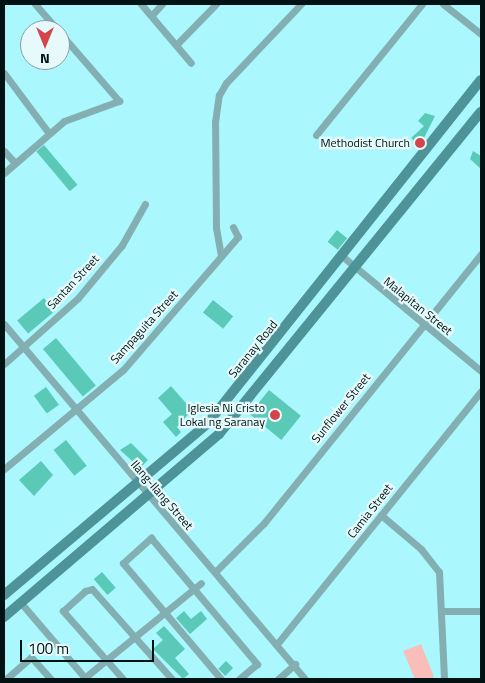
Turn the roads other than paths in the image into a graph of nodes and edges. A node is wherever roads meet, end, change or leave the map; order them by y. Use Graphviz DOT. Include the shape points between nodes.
graph roads {
  1 [pos="35,4"];
  2 [pos="141,4"];
  3 [pos="162,4"];
  4 [pos="216,4"];
  5 [pos="301,4"];
  6 [pos="422,4"];
  7 [pos="443,4"];
  8 [pos="152,15"];
  9 [pos="49,20"];
  10 [pos="481,34"];
  11 [pos="70,44"];
  12 [pos="177,44"];
  13 [pos="191,63"];
  14 [pos="4,73"];
  15 [pos="481,80"];
  16 [pos="481,112"];
  17 [pos="48,132"];
  18 [pos="316,135"];
  19 [pos="4,151"];
  20 [pos="15,163"];
  21 [pos="4,173"];
  22 [pos="145,204"];
  23 [pos="233,227"];
  24 [pos="481,254"];
  25 [pos="221,256"];
  26 [pos="342,256"];
  27 [pos="354,267"];
  28 [pos="4,324"];
  29 [pos="423,324"];
  30 [pos="24,347"];
  31 [pos="4,364"];
  32 [pos="481,371"];
  33 [pos="481,392"];
  34 [pos="76,408"];
  35 [pos="4,469"];
  36 [pos="136,482"];
  37 [pos="147,495"];
  38 [pos="381,515"];
  39 [pos="214,572"];
  40 [pos="201,583"];
  41 [pos="194,589"];
  42 [pos="4,595"];
  43 [pos="20,603"];
  44 [pos="481,610"];
  45 [pos="442,611"];
  46 [pos="164,612"];
  47 [pos="4,617"];
  48 [pos="135,636"];
  49 [pos="277,644"];
  50 [pos="106,660"];
  51 [pos="295,664"];
  52 [pos="6,679"];
  53 [pos="51,679"];
  54 [pos="85,679"];
  55 [pos="122,679"];
  56 [pos="172,679"];
  57 [pos="221,679"];
  58 [pos="239,679"];
  59 [pos="278,679"];
  60 [pos="305,679"];
  61 [pos="444,679"];
  1 -- 9 [label="street"];
  2 -- 8 [label="street"];
  3 -- 8 [label="street"];
  4 -- 12 [label="street"];
  5 -- 25 [label="street" via="226,83 219,95 215,122 216,209"];
  6 -- 18 [label="street"];
  7 -- 10 [label="street"];
  8 -- 12 [label="street"];
  11 -- 17 [label="street" via="119,101 64,121"];
  12 -- 13 [label="street"];
  14 -- 17 [label="street"];
  15 -- 26 [label="street, Saranay Road"];
  16 -- 27 [label="street"];
  17 -- 20 [label="street"];
  19 -- 20 [label="street"];
  20 -- 21 [label="street"];
  22 -- 30 [label="street, Santan Street" via="122,245 78,298"];
  23 -- 25 [label="street, Sampaguita Street" via="238,237"];
  24 -- 29 [label="street, Sunflower Street"];
  25 -- 34 [label="street, Sampaguita Street" via="122,370"];
  26 -- 27 [label="street, Malapitan Street"];
  26 -- 36 [label="street, Saranay Road" via="208,423"];
  27 -- 29 [label="street, Malapitan Street"];
  27 -- 37 [label="street" via="219,434"];
  28 -- 30 [label="street, Ilang-Ilang Street"];
  29 -- 32 [label="street, Malapitan Street"];
  29 -- 39 [label="street, Sunflower Street" via="264,523"];
  30 -- 31 [label="street, Santan Street"];
  30 -- 34 [label="street, Ilang-Ilang Street"];
  33 -- 38 [label="street, Camia Street"];
  34 -- 35 [label="street, Sampaguita Street"];
  34 -- 36 [label="street, Ilang-Ilang Street"];
  36 -- 37 [label="street, Ilang-Ilang Street"];
  36 -- 42 [label="street, Saranay Road"];
  37 -- 39 [label="street, Ilang-Ilang Street"];
  37 -- 43 [label="street"];
  38 -- 45 [label="street" via="436,565"];
  38 -- 49 [label="street, Camia Street"];
  39 -- 49 [label="street, Ilang-Ilang Street"];
  40 -- 41 [label="street"];
  41 -- 46 [label="street"];
  41 -- 46 [label="street" via="151,538 123,563"];
  41 -- 58 [label="street" via="257,664"];
  43 -- 47 [label="street"];
  43 -- 54 [label="street"];
  44 -- 45 [label="street"];
  45 -- 61 [label="street"];
  46 -- 48 [label="street"];
  46 -- 57 [label="street"];
  48 -- 50 [label="street"];
  48 -- 50 [label="street" via="92,589 85,592 63,611"];
  48 -- 56 [label="street"];
  49 -- 51 [label="street, Ilang-Ilang Street"];
  50 -- 54 [label="street"];
  50 -- 55 [label="street"];
  51 -- 59 [label="street"];
  51 -- 60 [label="street, Ilang-Ilang Street"];
  52 -- 53 [label="street" via="31,657"];
}
